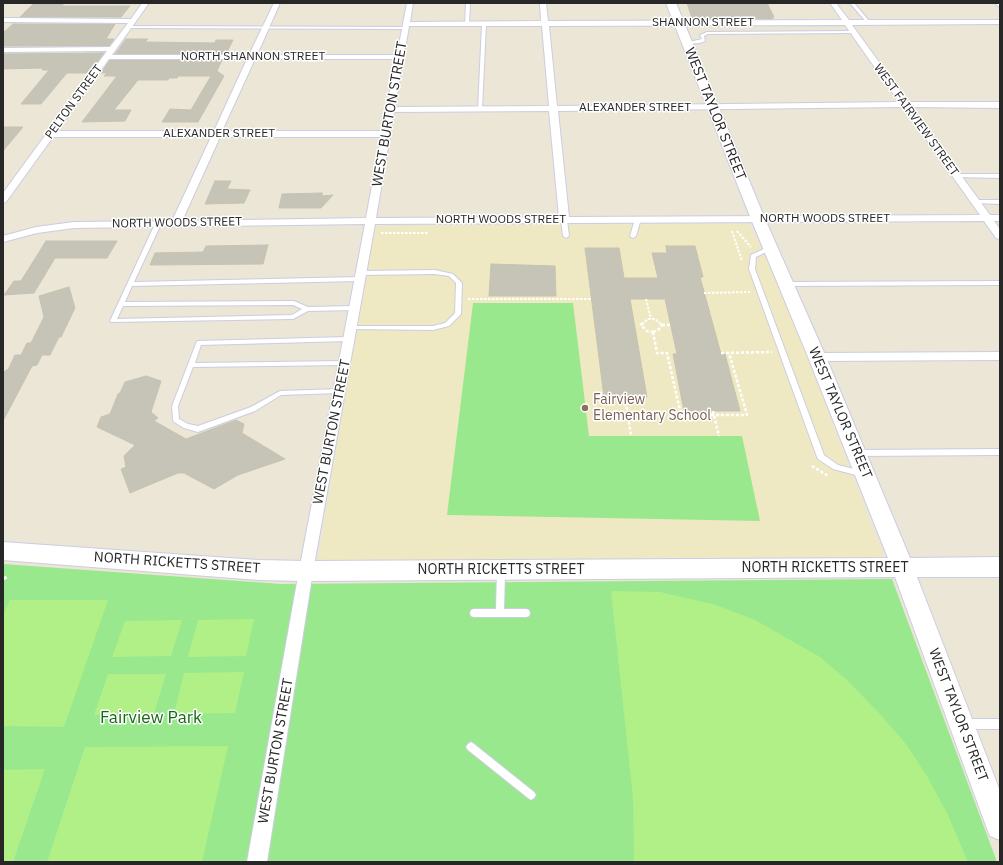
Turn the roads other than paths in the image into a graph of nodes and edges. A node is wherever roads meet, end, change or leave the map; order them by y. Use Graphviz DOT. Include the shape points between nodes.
graph roads {
  1 [pos="146,3"];
  2 [pos="277,3"];
  3 [pos="410,3"];
  4 [pos="468,3"];
  5 [pos="543,3"];
  6 [pos="671,3"];
  7 [pos="833,3"];
  8 [pos="852,3"];
  9 [pos="3,20"];
  10 [pos="1000,22"];
  11 [pos="679,23"];
  12 [pos="771,23"];
  13 [pos="848,23"];
  14 [pos="868,23"];
  15 [pos="131,24"];
  16 [pos="467,24"];
  17 [pos="484,24"];
  18 [pos="546,24"];
  19 [pos="406,26"];
  20 [pos="266,27"];
  21 [pos="854,32"];
  22 [pos="776,33"];
  23 [pos="687,42"];
  24 [pos="112,49"];
  25 [pos="3,50"];
  26 [pos="107,57"];
  27 [pos="252,57"];
  28 [pos="400,57"];
  29 [pos="904,104"];
  30 [pos="1000,105"];
  31 [pos="713,107"];
  32 [pos="552,108"];
  33 [pos="480,109"];
  34 [pos="390,110"];
  35 [pos="217,133"];
  36 [pos="51,134"];
  37 [pos="386,134"];
  38 [pos="957,176"];
  39 [pos="1000,176"];
  40 [pos="3,200"];
  41 [pos="976,202"];
  42 [pos="1000,202"];
  43 [pos="988,218"];
  44 [pos="1000,218"];
  45 [pos="758,219"];
  46 [pos="564,220"];
  47 [pos="638,220"];
  48 [pos="370,221"];
  49 [pos="176,223"];
  50 [pos="158,224"];
  51 [pos="566,236"];
  52 [pos="633,236"];
  53 [pos="1000,236"];
  54 [pos="3,239"];
  55 [pos="764,251"];
  56 [pos="361,276"];
  57 [pos="1000,282"];
  58 [pos="130,284"];
  59 [pos="785,284"];
  60 [pos="121,304"];
  61 [pos="355,308"];
  62 [pos="307,309"];
  63 [pos="350,333"];
  64 [pos="1000,356"];
  65 [pos="817,358"];
  66 [pos="345,363"];
  67 [pos="190,365"];
  68 [pos="340,391"];
  69 [pos="1000,452"];
  70 [pos="856,453"];
  71 [pos="866,475"];
  72 [pos="3,551"];
  73 [pos="1000,567"];
  74 [pos="903,568"];
  75 [pos="501,570"];
  76 [pos="306,571"];
  77 [pos="474,613"];
  78 [pos="500,613"];
  79 [pos="526,613"];
  80 [pos="962,724"];
  81 [pos="1000,724"];
  82 [pos="471,747"];
  83 [pos="531,795"];
  84 [pos="1000,826"];
  85 [pos="257,862"];
  1 -- 15 [label="street, PELTON STREET"];
  2 -- 20 [label="street"];
  3 -- 19 [label="street, WEST BURTON STREET"];
  4 -- 16 [label="lane"];
  5 -- 18 [label="street"];
  6 -- 11 [label="main road, WEST TAYLOR STREET"];
  7 -- 13 [label="street, WEST FAIRVIEW STREET"];
  8 -- 14 [label="lane"];
  9 -- 15 [label="street"];
  10 -- 14 [label="street, SHANNON STREET"];
  11 -- 12 [label="street, SHANNON STREET"];
  11 -- 18 [label="street, SHANNON STREET"];
  11 -- 23 [label="main road, WEST TAYLOR STREET"];
  12 -- 13 [label="street, SHANNON STREET"];
  12 -- 22 [label="lane"];
  13 -- 14 [label="street, SHANNON STREET"];
  13 -- 21 [label="street, WEST FAIRVIEW STREET"];
  15 -- 20 [label="lane"];
  15 -- 24 [label="street, PELTON STREET"];
  16 -- 17 [label="street, SHANNON STREET"];
  16 -- 19 [label="street, SHANNON STREET"];
  17 -- 18 [label="street, SHANNON STREET"];
  17 -- 33 [label="lane"];
  18 -- 32 [label="street"];
  19 -- 20 [label="lane"];
  19 -- 28 [label="street, WEST BURTON STREET"];
  20 -- 27 [label="street"];
  21 -- 22 [label="lane"];
  21 -- 29 [label="street, WEST FAIRVIEW STREET"];
  22 -- 23 [label="lane" via="707,33 702,35 704,40"];
  23 -- 31 [label="main road, WEST TAYLOR STREET"];
  24 -- 25 [label="street"];
  24 -- 26 [label="street, PELTON STREET"];
  26 -- 27 [label="street, NORTH SHANNON STREET"];
  26 -- 36 [label="street, PELTON STREET"];
  27 -- 28 [label="street, NORTH SHANNON STREET"];
  27 -- 35 [label="street"];
  28 -- 34 [label="street, WEST BURTON STREET"];
  29 -- 30 [label="street, ALEXANDER STREET"];
  29 -- 31 [label="street, ALEXANDER STREET"];
  29 -- 38 [label="street, WEST FAIRVIEW STREET"];
  31 -- 32 [label="street, ALEXANDER STREET"];
  31 -- 45 [label="main road, WEST TAYLOR STREET"];
  32 -- 33 [label="street, ALEXANDER STREET"];
  32 -- 46 [label="street"];
  33 -- 34 [label="street, ALEXANDER STREET"];
  34 -- 37 [label="street, WEST BURTON STREET"];
  35 -- 36 [label="street, ALEXANDER STREET"];
  35 -- 37 [label="street, ALEXANDER STREET"];
  35 -- 49 [label="street"];
  36 -- 40 [label="street, PELTON STREET"];
  37 -- 48 [label="street, WEST BURTON STREET"];
  38 -- 39 [label="lane"];
  38 -- 41 [label="street, WEST FAIRVIEW STREET"];
  41 -- 42 [label="lane"];
  41 -- 43 [label="street, WEST FAIRVIEW STREET"];
  43 -- 44 [label="street, NORTH WOODS STREET"];
  43 -- 45 [label="street, NORTH WOODS STREET"];
  43 -- 53 [label="street, WEST FAIRVIEW STREET"];
  45 -- 47 [label="street, NORTH WOODS STREET"];
  45 -- 55 [label="main road, WEST TAYLOR STREET"];
  46 -- 47 [label="street, NORTH WOODS STREET"];
  46 -- 48 [label="street, NORTH WOODS STREET"];
  46 -- 51 [label="lane"];
  47 -- 52 [label="lane"];
  48 -- 49 [label="street, NORTH WOODS STREET"];
  48 -- 56 [label="street, WEST BURTON STREET"];
  49 -- 50 [label="street, NORTH WOODS STREET"];
  50 -- 54 [label="street, NORTH WOODS STREET" via="57,226"];
  50 -- 58 [label="lane"];
  55 -- 59 [label="main road, WEST TAYLOR STREET"];
  55 -- 71 [label="lane" via="753,256 752,269 821,457 836,467"];
  56 -- 58 [label="lane"];
  56 -- 61 [label="street, WEST BURTON STREET"];
  56 -- 63 [label="lane" via="435,272 451,274 459,283 458,314 447,325 433,328"];
  57 -- 59 [label="lane"];
  58 -- 60 [label="lane"];
  59 -- 65 [label="main road, WEST TAYLOR STREET"];
  60 -- 62 [label="lane" via="294,303"];
  60 -- 62 [label="lane" via="113,321 293,318"];
  61 -- 62 [label="lane"];
  61 -- 63 [label="street, WEST BURTON STREET"];
  63 -- 66 [label="street, WEST BURTON STREET"];
  63 -- 67 [label="lane" via="199,343"];
  64 -- 65 [label="street"];
  65 -- 70 [label="main road, WEST TAYLOR STREET"];
  66 -- 67 [label="lane"];
  66 -- 68 [label="street, WEST BURTON STREET"];
  67 -- 68 [label="lane" via="175,406 176,420 198,429 253,409 280,393"];
  68 -- 76 [label="street, WEST BURTON STREET"];
  69 -- 70 [label="lane"];
  70 -- 71 [label="main road, WEST TAYLOR STREET"];
  71 -- 74 [label="main road, WEST TAYLOR STREET"];
  72 -- 76 [label="main road, NORTH RICKETTS STREET" via="258,570"];
  73 -- 74 [label="main road, NORTH RICKETTS STREET"];
  74 -- 75 [label="main road, NORTH RICKETTS STREET"];
  74 -- 80 [label="main road, WEST TAYLOR STREET"];
  75 -- 76 [label="main road, NORTH RICKETTS STREET"];
  75 -- 78 [label="lane"];
  76 -- 85 [label="street, WEST BURTON STREET"];
  77 -- 78 [label="lane"];
  78 -- 79 [label="lane"];
  80 -- 81 [label="lane"];
  80 -- 84 [label="main road, WEST TAYLOR STREET"];
  82 -- 83 [label="lane"];
}
